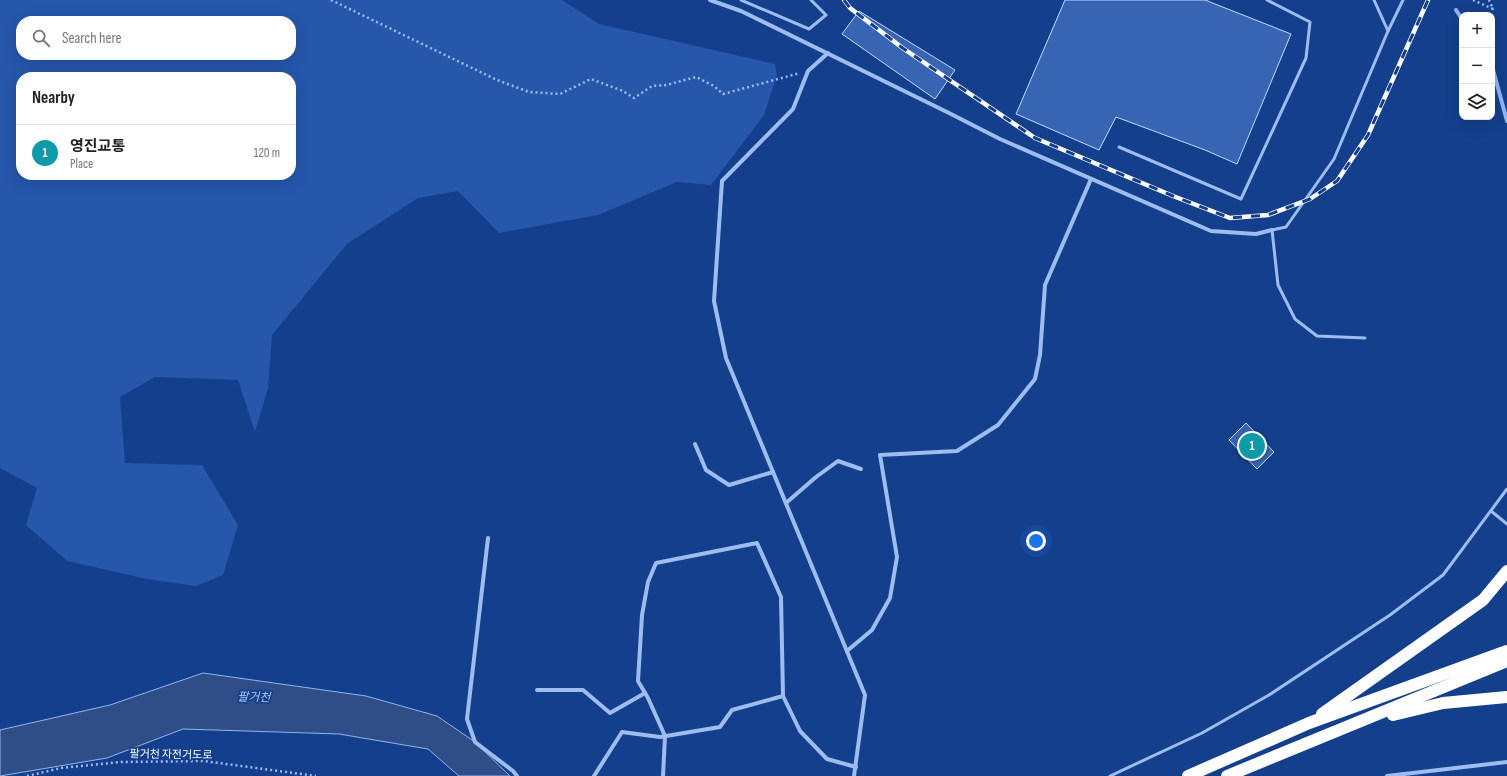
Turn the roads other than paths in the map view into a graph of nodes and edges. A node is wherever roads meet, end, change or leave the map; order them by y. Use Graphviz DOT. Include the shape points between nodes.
graph roads {
  1 [pos="710,0"];
  2 [pos="741,0"];
  3 [pos="811,0"];
  4 [pos="1267,0"];
  5 [pos="1374,0"];
  6 [pos="1403,0"];
  7 [pos="1388,31"];
  8 [pos="828,53"];
  9 [pos="1120,147"];
  10 [pos="1091,179"];
  11 [pos="1272,230"];
  12 [pos="1365,338"];
  13 [pos="695,444"];
  14 [pos="861,469"];
  15 [pos="773,472"];
  16 [pos="1507,489"];
  17 [pos="786,504"];
  18 [pos="1491,511"];
  19 [pos="1507,524"];
  20 [pos="488,538"];
  21 [pos="1507,571"];
  22 [pos="847,651"];
  23 [pos="1507,651"];
  24 [pos="1507,661"];
  25 [pos="537,690"];
  26 [pos="645,693"];
  27 [pos="783,696"];
  28 [pos="1507,697"];
  29 [pos="1309,723"];
  30 [pos="665,736"];
  31 [pos="1306,743"];
  32 [pos="1507,762"];
  33 [pos="856,767"];
  34 [pos="517,776"];
  35 [pos="594,776"];
  36 [pos="663,776"];
  37 [pos="854,776"];
  38 [pos="1110,776"];
  39 [pos="1188,776"];
  40 [pos="1227,776"];
  41 [pos="1387,776"];
  1 -- 8 [label="street" via="741,11"];
  2 -- 3 [label="lane" via="809,29 826,15"];
  4 -- 9 [label="lane" via="1310,22 1306,58 1241,199"];
  5 -- 7 [label="lane"];
  6 -- 7 [label="lane"];
  7 -- 11 [label="lane" via="1334,159 1286,227"];
  8 -- 10 [label="street" via="1000,139"];
  8 -- 15 [label="street" via="808,71 793,109 722,181 714,301 726,358"];
  10 -- 11 [label="street" via="1211,231 1256,234"];
  10 -- 22 [label="street" via="1045,285 1040,355 1035,379 998,425 957,451 880,455 897,557 890,598 872,630"];
  11 -- 12 [label="lane" via="1278,286 1295,319 1317,336"];
  13 -- 15 [label="street" via="706,470 729,485"];
  14 -- 17 [label="street" via="838,461"];
  15 -- 17 [label="street"];
  16 -- 18 [label="lane"];
  17 -- 22 [label="street"];
  18 -- 19 [label="lane"];
  18 -- 38 [label="lane" via="1443,575 1390,615 1270,695 1202,733"];
  20 -- 34 [label="street" via="467,719 475,742"];
  21 -- 29 [label="highway" via="1483,600"];
  22 -- 33 [label="street" via="865,695"];
  23 -- 29 [label="highway"];
  24 -- 31 [label="highway"];
  25 -- 26 [label="street" via="583,690 610,713"];
  26 -- 27 [label="street" via="638,681 642,615 648,582 656,563 757,543 781,597"];
  26 -- 30 [label="street"];
  27 -- 30 [label="street" via="732,710 720,727"];
  27 -- 33 [label="street" via="800,731 827,759"];
  28 -- 31 [label="highway" via="1468,700 1407,710"];
  29 -- 39 [label="highway"];
  30 -- 35 [label="street" via="622,732"];
  30 -- 36 [label="street"];
  31 -- 40 [label="highway"];
  32 -- 41 [label="street"];
  33 -- 37 [label="street"];
}
